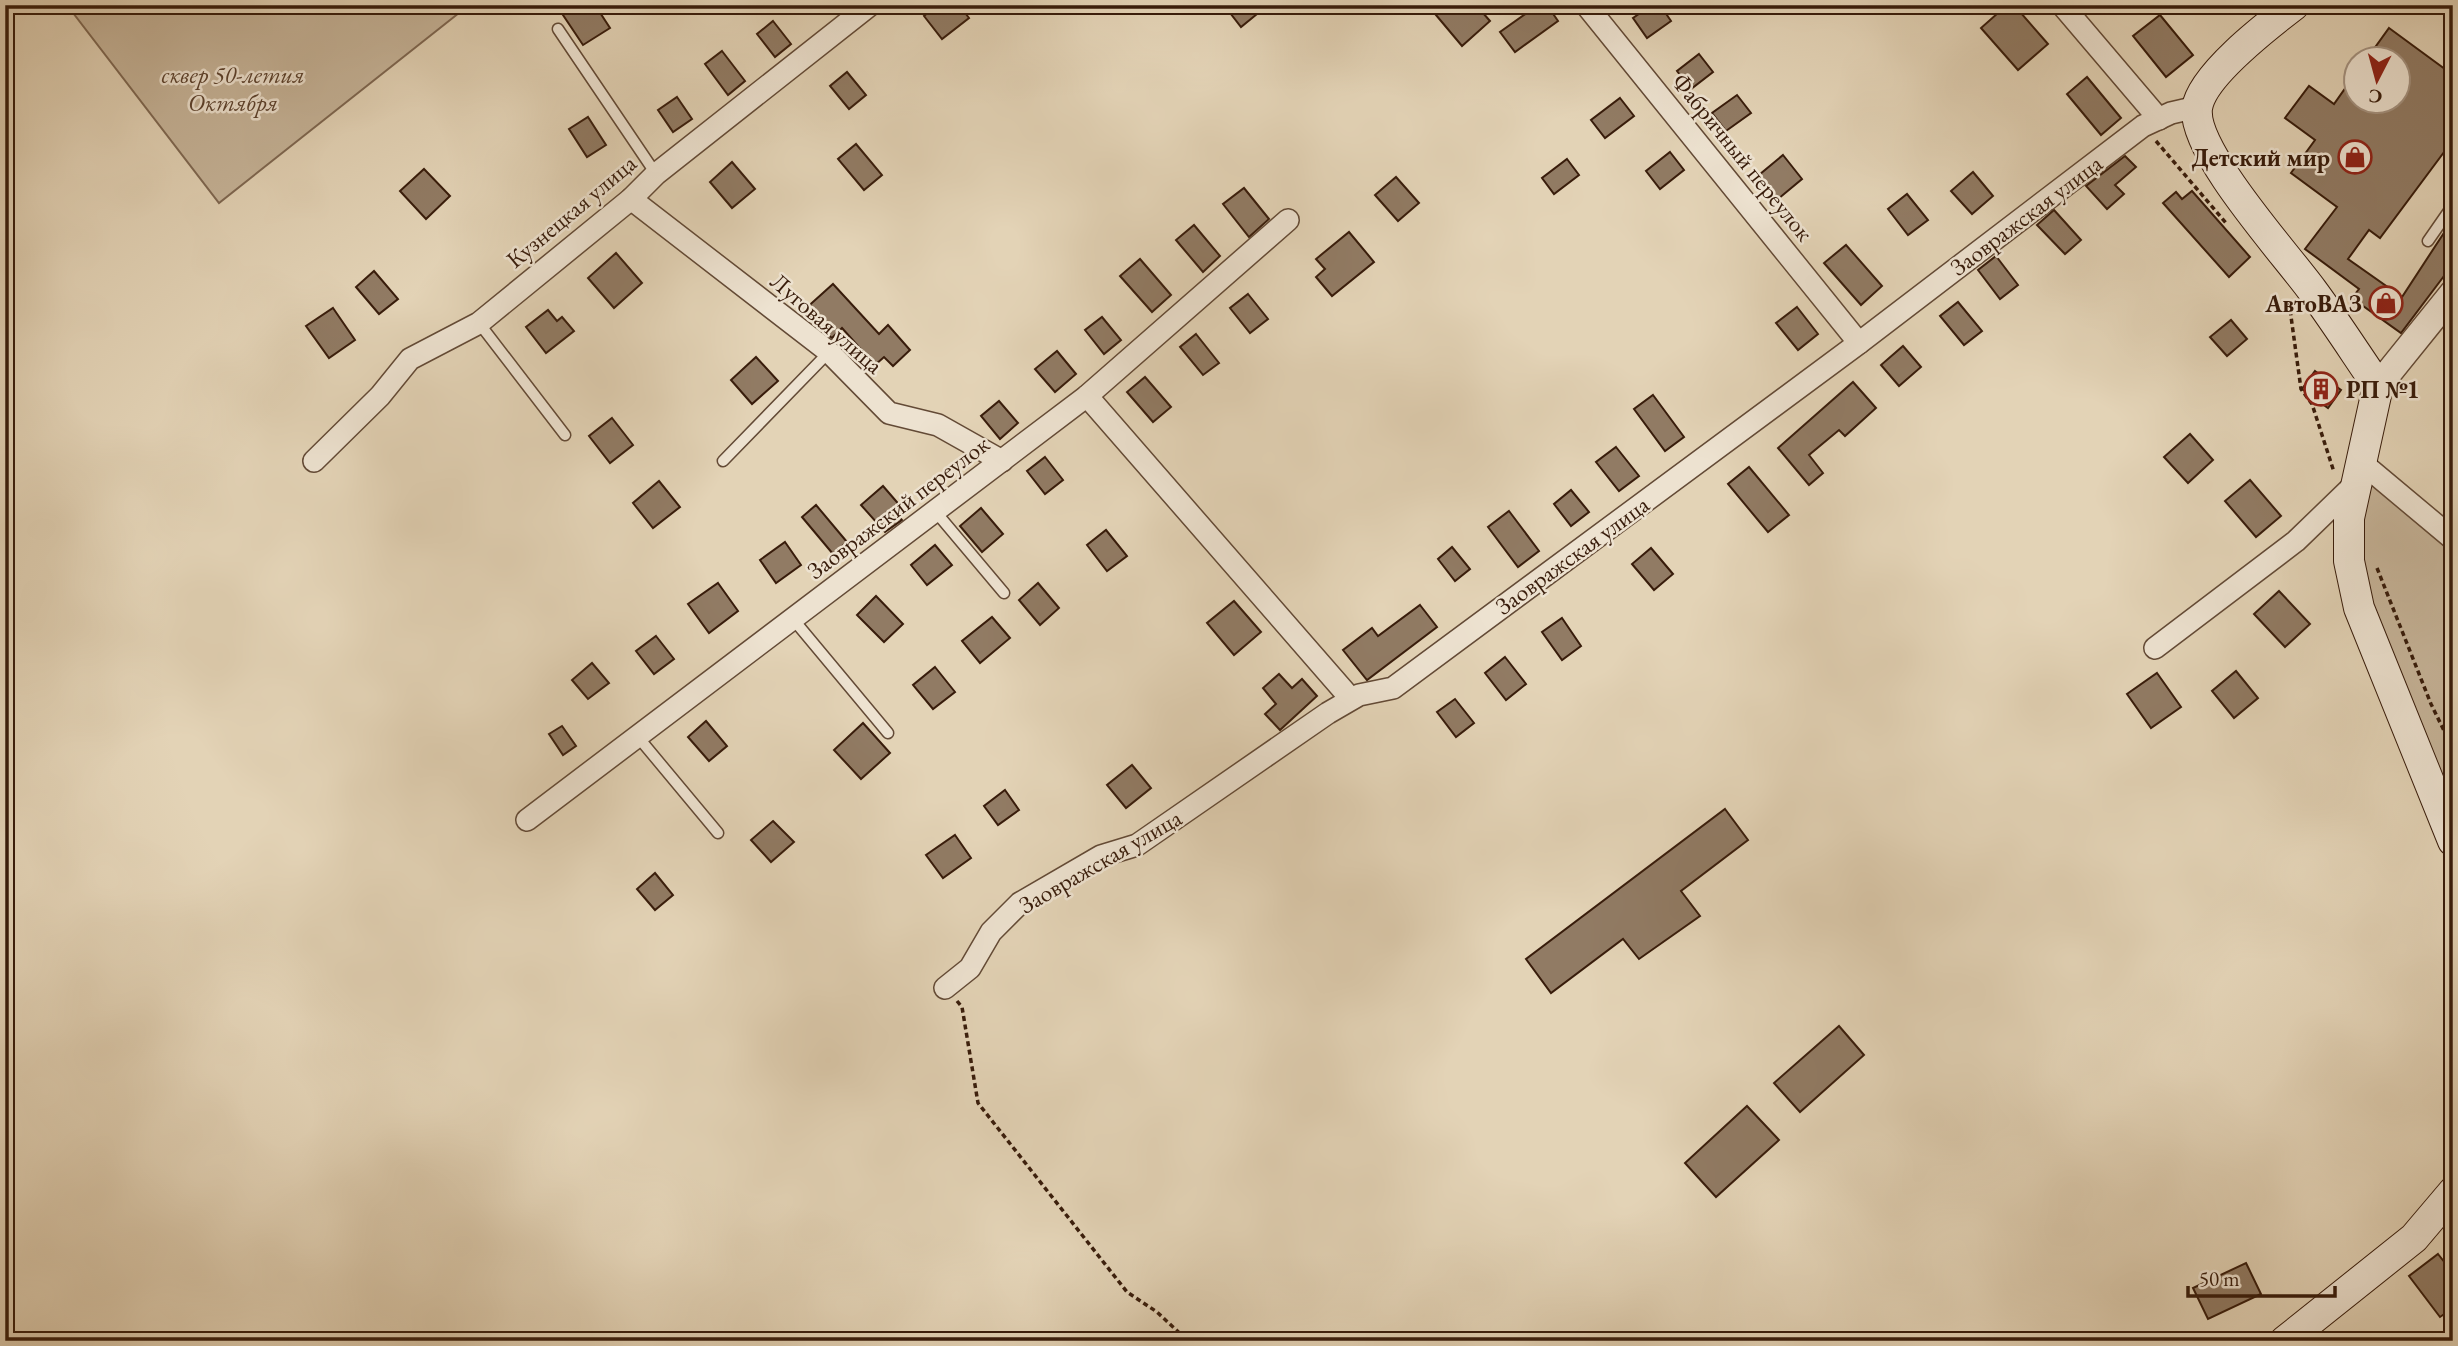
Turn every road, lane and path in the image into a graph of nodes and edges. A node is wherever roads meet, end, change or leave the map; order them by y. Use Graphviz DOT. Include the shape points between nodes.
graph roads {
  1 [pos="870,5"];
  2 [pos="1586,5"];
  3 [pos="2062,5"];
  4 [pos="2294,5"];
  5 [pos="558,29"];
  6 [pos="2197,107"];
  7 [pos="2151,122"];
  8 [pos="656,174"];
  9 [pos="631,199"];
  10 [pos="2453,205"];
  11 [pos="1288,220"];
  12 [pos="2234,233"];
  13 [pos="2428,241"];
  14 [pos="2453,293"];
  15 [pos="2288,296"];
  16 [pos="479,323"];
  17 [pos="1860,343"];
  18 [pos="829,352"];
  19 [pos="2378,386"];
  20 [pos="1087,396"];
  21 [pos="565,435"];
  22 [pos="314,461"];
  23 [pos="723,461"];
  24 [pos="1002,461"];
  25 [pos="2351,482"];
  26 [pos="935,511"];
  27 [pos="2453,539"];
  28 [pos="2372,557"];
  29 [pos="1004,593"];
  30 [pos="793,619"];
  31 [pos="2155,648"];
  32 [pos="1351,699"];
  33 [pos="888,733"];
  34 [pos="638,737"];
  35 [pos="2453,749"];
  36 [pos="527,820"];
  37 [pos="718,833"];
  38 [pos="2453,841"];
  39 [pos="945,988"];
  40 [pos="2453,1192"];
  41 [pos="1188,1341"];
  42 [pos="2285,1341"];
  1 -- 8 [label="street, Кузнецкая улица"];
  2 -- 17 [label="street, Фабричный переулок"];
  3 -- 7 [label="street"];
  4 -- 6 [label="main road" via="2210,82"];
  5 -- 8 [label="lane"];
  6 -- 7 [label="street, Заовражская улица"];
  6 -- 19 [label="main road" via="2199,131 2219,168"];
  7 -- 12 [label="path"];
  7 -- 17 [label="street, Заовражская улица"];
  8 -- 9 [label="street, Кузнецкая улица"];
  9 -- 16 [label="street, Кузнецкая улица"];
  9 -- 18 [label="street, Луговая улица"];
  10 -- 13 [label="lane"];
  11 -- 20 [label="street, Заовражский переулок"];
  14 -- 19 [label="street"];
  15 -- 25 [label="path" via="2301,389 2312,404 2338,484"];
  16 -- 21 [label="lane"];
  16 -- 22 [label="street, Кузнецкая улица" via="410,359 380,396"];
  17 -- 32 [label="street, Заовражская улица" via="1393,688"];
  18 -- 23 [label="lane"];
  18 -- 24 [label="street, Луговая улица" via="889,413 938,425"];
  19 -- 25 [label="main road"];
  20 -- 24 [label="street, Заовражский переулок"];
  20 -- 32 [label="street"];
  24 -- 26 [label="street, Заовражский переулок"];
  25 -- 27 [label="street"];
  25 -- 31 [label="street" via="2297,541"];
  25 -- 38 [label="main road" via="2348,561 2360,608"];
  26 -- 29 [label="lane"];
  26 -- 30 [label="street, Заовражский переулок"];
  28 -- 35 [label="path"];
  30 -- 33 [label="lane"];
  30 -- 34 [label="street, Заовражский переулок"];
  32 -- 39 [label="street, Заовражская улица" via="1137,845 1101,856 1020,903 990,932 970,968"];
  34 -- 36 [label="street, Заовражский переулок"];
  34 -- 37 [label="lane"];
  39 -- 41 [label="path" via="962,1007 978,1103 1127,1292"];
  40 -- 42 [label="main road" via="2414,1238"];
}
